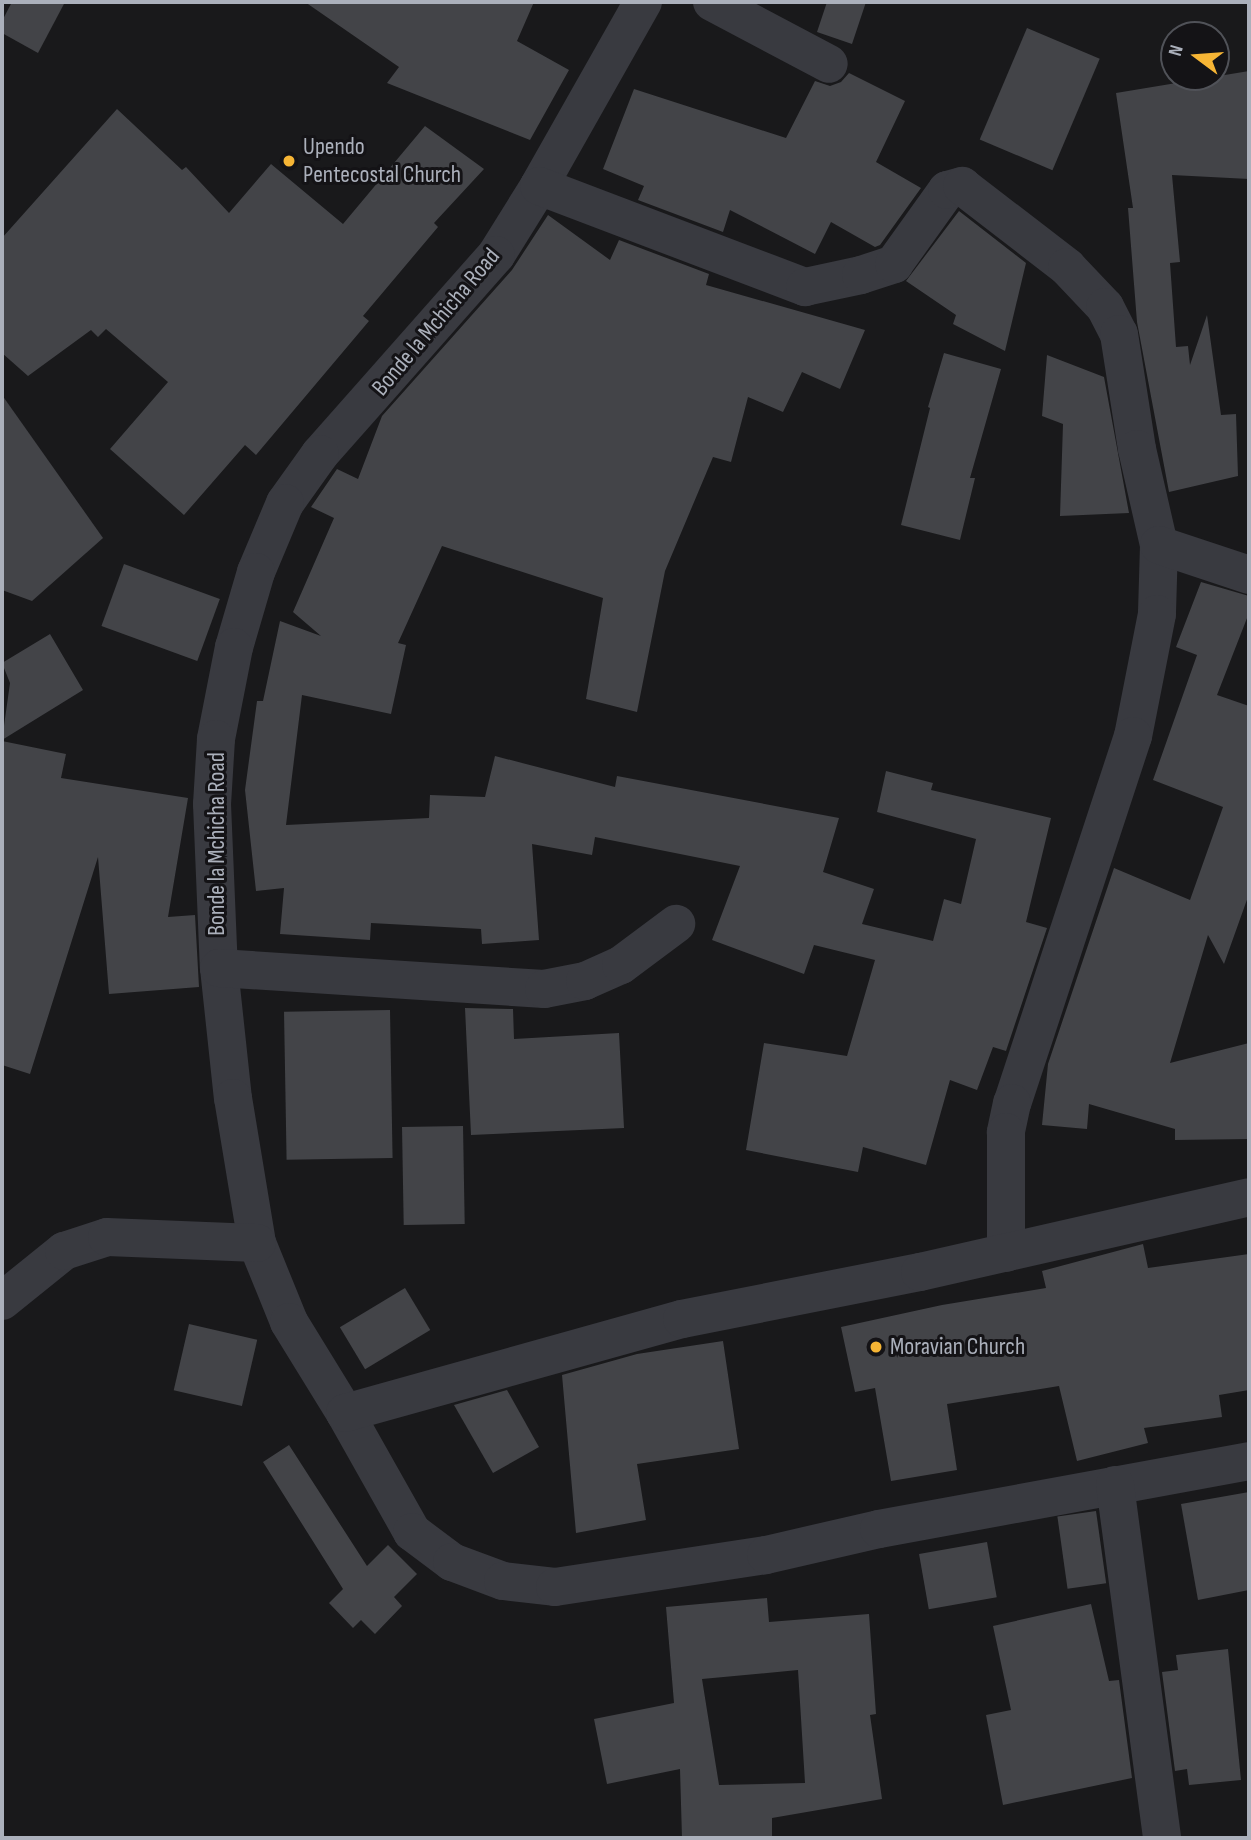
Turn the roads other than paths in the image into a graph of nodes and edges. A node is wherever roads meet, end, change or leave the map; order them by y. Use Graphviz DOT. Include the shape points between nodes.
graph roads {
  1 [pos="643,2"];
  2 [pos="712,2"];
  3 [pos="829,64"];
  4 [pos="539,186"];
  5 [pos="1158,545"];
  6 [pos="1249,575"];
  7 [pos="676,925"];
  8 [pos="219,968"];
  9 [pos="1249,1197"];
  10 [pos="257,1243"];
  11 [pos="1006,1253"];
  12 [pos="2,1301"];
  13 [pos="345,1412"];
  14 [pos="1249,1461"];
  15 [pos="1115,1485"];
  16 [pos="1163,1838"];
  1 -- 4 [label="street, Bonde la Mchicha Road"];
  2 -- 3 [label="street"];
  4 -- 5 [label="street" via="805,287 894,264 947,190 962,186 1068,267 1105,307 1119,334"];
  4 -- 8 [label="street, Bonde la Mchicha Road" via="496,255 320,454 285,503 256,572 234,647 216,739 212,804"];
  5 -- 6 [label="street"];
  5 -- 11 [label="street" via="1157,614 1133,736 1012,1103 1006,1132"];
  7 -- 8 [label="street" via="621,965 585,981 544,989"];
  8 -- 10 [label="street, Bonde la Mchicha Road" via="233,1098"];
  9 -- 11 [label="street"];
  10 -- 12 [label="street" via="107,1237 64,1251"];
  10 -- 13 [label="street, Bonde la Mchicha Road" via="289,1322"];
  11 -- 13 [label="street" via="682,1318"];
  13 -- 15 [label="street, Bonde la Mchicha Road" via="412,1532 452,1562 503,1581 555,1587 766,1555"];
  14 -- 15 [label="street, Bonde la Mchicha Road"];
  15 -- 16 [label="street"];
}
